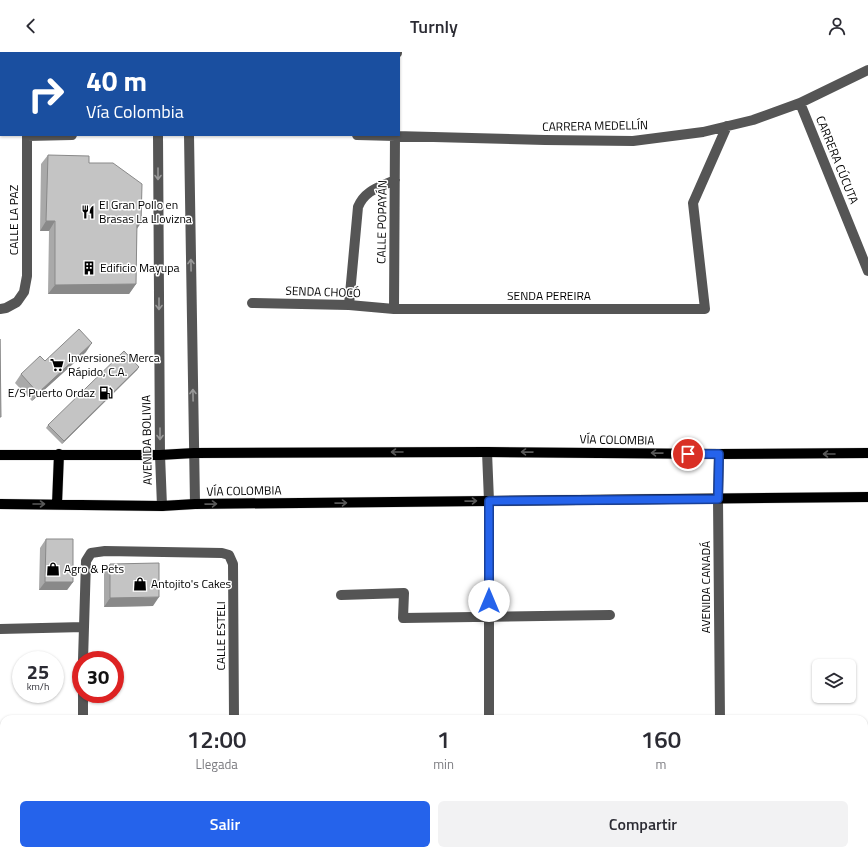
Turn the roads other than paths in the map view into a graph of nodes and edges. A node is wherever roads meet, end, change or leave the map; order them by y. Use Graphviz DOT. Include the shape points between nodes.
graph roads {
  1 [pos="868,70"];
  2 [pos="800,103"];
  3 [pos="727,126"];
  4 [pos="400,135"];
  5 [pos="27,136"];
  6 [pos="158,136"];
  7 [pos="189,136"];
  8 [pos="395,136"];
  9 [pos="395,180"];
  10 [pos="868,271"];
  11 [pos="252,304"];
  12 [pos="349,305"];
  13 [pos="0,309"];
  14 [pos="394,309"];
  15 [pos="487,452"];
  16 [pos="194,453"];
  17 [pos="59,454"];
  18 [pos="719,454"];
  19 [pos="868,454"];
  20 [pos="0,455"];
  21 [pos="160,455"];
  22 [pos="868,497"];
  23 [pos="718,499"];
  24 [pos="489,501"];
  25 [pos="0,504"];
  26 [pos="57,504"];
  27 [pos="195,504"];
  28 [pos="162,506"];
  29 [pos="341,595"];
  30 [pos="610,615"];
  31 [pos="489,617"];
  32 [pos="84,628"];
  33 [pos="0,629"];
  34 [pos="83,651"];
  35 [pos="83,703"];
  36 [pos="83,715"];
  37 [pos="234,715"];
  38 [pos="489,715"];
  39 [pos="720,715"];
  1 -- 2 [label="street, CARRERA MEDELLÍN"];
  2 -- 3 [label="street, CARRERA MEDELLÍN" via="753,120"];
  2 -- 10 [label="street, CARRERA CÚCUTA"];
  3 -- 4 [label="street, CARRERA MEDELLÍN" via="703,132 633,141"];
  3 -- 14 [label="street, SENDA PEREIRA" via="694,203 705,309"];
  5 -- 13 [label="street, CALLE LA PAZ" via="27,276 24,292 17,302"];
  6 -- 21 [label="street, AVENIDA BOLIVIA, one-way"];
  16 -- 7 [label="street, one-way"];
  8 -- 9 [label="street, CALLE POPAYÁN"];
  9 -- 12 [label="street" via="371,191 361,199 358,207"];
  9 -- 14 [label="street, CALLE POPAYÁN"];
  11 -- 12 [label="street, SENDA CHOCÓ"];
  12 -- 14 [label="street, SENDA CHOCÓ"];
  15 -- 16 [label="main road, VÍA COLOMBIA, one-way"];
  18 -- 15 [label="main road, VÍA COLOMBIA, one-way"];
  15 -- 24 [label="street"];
  16 -- 21 [label="main road, VÍA COLOMBIA"];
  16 -- 27 [label="street"];
  17 -- 20 [label="main road, VÍA COLOMBIA"];
  17 -- 21 [label="main road, VÍA COLOMBIA"];
  17 -- 26 [label="main road"];
  19 -- 18 [label="main road, VÍA COLOMBIA, one-way"];
  18 -- 23 [label="street, AVENIDA CANADÁ"];
  21 -- 28 [label="street, AVENIDA BOLIVIA"];
  22 -- 23 [label="main road, VÍA COLOMBIA"];
  23 -- 24 [label="main road, VÍA COLOMBIA"];
  23 -- 39 [label="street, AVENIDA CANADÁ"];
  27 -- 24 [label="main road, VÍA COLOMBIA, one-way"];
  24 -- 31 [label="street"];
  25 -- 26 [label="main road, VÍA COLOMBIA, one-way"];
  26 -- 28 [label="main road, VÍA COLOMBIA"];
  27 -- 28 [label="main road, VÍA COLOMBIA"];
  29 -- 31 [label="street" via="404,593 403,618"];
  30 -- 31 [label="street"];
  31 -- 38 [label="street"];
  32 -- 33 [label="street"];
  32 -- 34 [label="street"];
  32 -- 37 [label="street, CALLE ESTELI" via="86,561 91,553 105,551 229,555 233,564"];
  35 -- 36 [label="street"];
}
